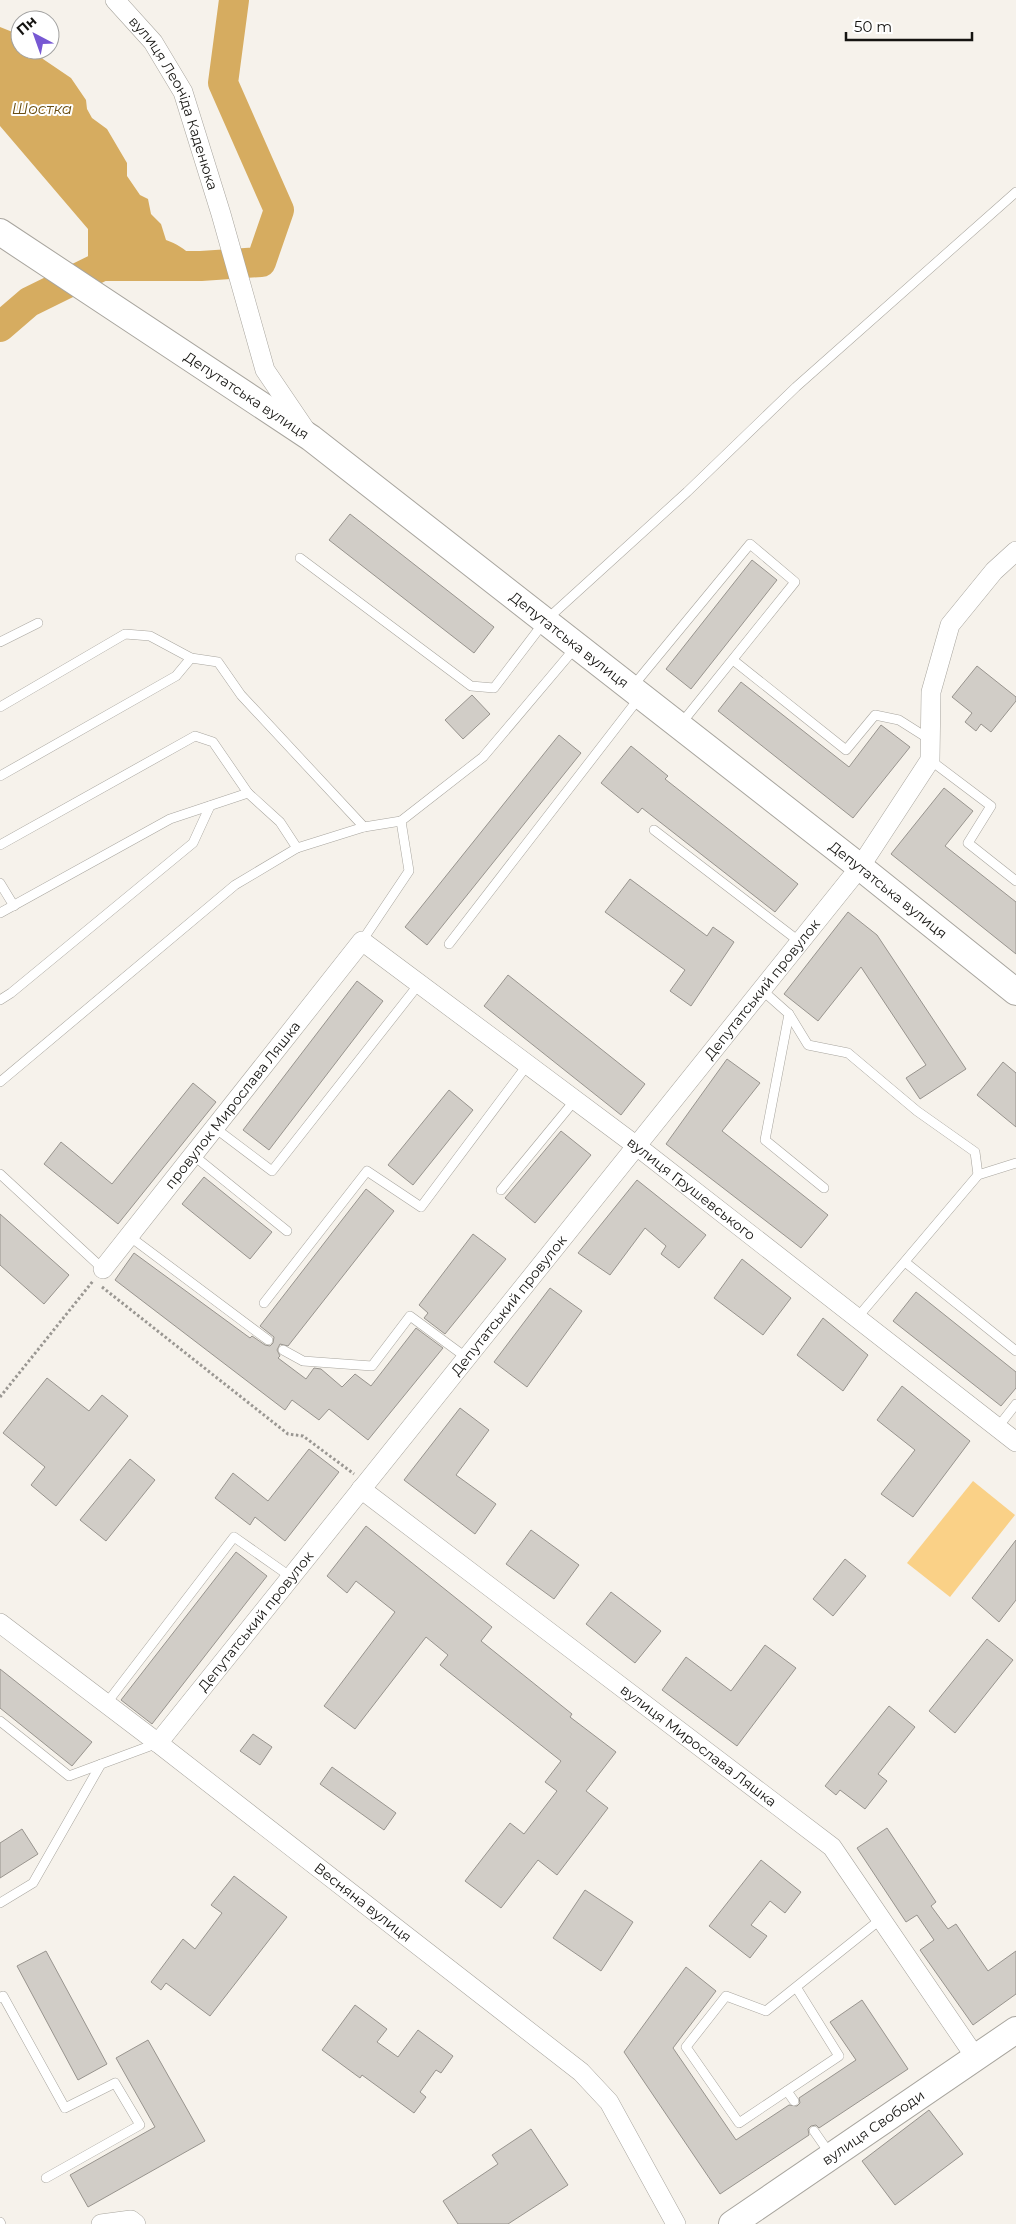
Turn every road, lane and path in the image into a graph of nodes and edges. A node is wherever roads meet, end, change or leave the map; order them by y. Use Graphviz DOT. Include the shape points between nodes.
graph roads {
  1 [pos="115,0"];
  2 [pos="1016,192"];
  3 [pos="0,232"];
  4 [pos="311,438"];
  5 [pos="1016,550"];
  6 [pos="300,558"];
  7 [pos="545,621"];
  8 [pos="38,623"];
  9 [pos="0,642"];
  10 [pos="577,646"];
  11 [pos="190,658"];
  12 [pos="733,660"];
  13 [pos="636,692"];
  14 [pos="0,707"];
  15 [pos="680,726"];
  16 [pos="929,739"];
  17 [pos="930,760"];
  18 [pos="0,776"];
  19 [pos="248,793"];
  20 [pos="210,806"];
  21 [pos="401,822"];
  22 [pos="364,827"];
  23 [pos="654,830"];
  24 [pos="0,845"];
  25 [pos="297,848"];
  26 [pos="860,867"];
  27 [pos="1016,881"];
  28 [pos="0,883"];
  29 [pos="14,906"];
  30 [pos="0,913"];
  31 [pos="362,941"];
  32 [pos="800,942"];
  33 [pos="449,944"];
  34 [pos="419,984"];
  35 [pos="762,990"];
  36 [pos="1016,992"];
  37 [pos="0,1000"];
  38 [pos="789,1014"];
  39 [pos="528,1064"];
  40 [pos="0,1082"];
  41 [pos="575,1100"];
  42 [pos="214,1128"];
  43 [pos="638,1146"];
  44 [pos="193,1155"];
  45 [pos="1016,1164"];
  46 [pos="0,1174"];
  47 [pos="978,1175"];
  48 [pos="824,1188"];
  49 [pos="501,1190"];
  50 [pos="287,1231"];
  51 [pos="129,1236"];
  52 [pos="905,1262"];
  53 [pos="98,1275"];
  54 [pos="264,1303"];
  55 [pos="857,1318"];
  56 [pos="268,1340"];
  57 [pos="283,1350"];
  58 [pos="1016,1351"];
  59 [pos="467,1358"];
  60 [pos="0,1398"];
  61 [pos="1016,1404"];
  62 [pos="998,1427"];
  63 [pos="1016,1442"];
  64 [pos="364,1486"];
  65 [pos="291,1577"];
  66 [pos="0,1623"];
  67 [pos="106,1704"];
  68 [pos="0,1721"];
  69 [pos="158,1743"];
  70 [pos="101,1764"];
  71 [pos="0,1903"];
  72 [pos="882,1918"];
  73 [pos="796,1987"];
  74 [pos="0,1998"];
  75 [pos="1016,2030"];
  76 [pos="976,2058"];
  77 [pos="787,2091"];
  78 [pos="794,2101"];
  79 [pos="814,2131"];
  80 [pos="831,2156"];
  81 [pos="46,2178"];
  82 [pos="101,2224"];
  83 [pos="136,2224"];
  84 [pos="676,2224"];
  85 [pos="732,2224"];
  1 -- 4 [label="street, вулиця Леоніда Каденюка" via="153,42 183,92 265,370"];
  2 -- 7 [label="lane" via="796,387"];
  3 -- 4 [label="street, Депутатська вулиця"];
  4 -- 7 [label="street, Депутатська вулиця"];
  5 -- 16 [label="street" via="994,571 950,625 931,692"];
  6 -- 7 [label="lane" via="471,686 494,688"];
  7 -- 10 [label="street, Депутатська вулиця"];
  8 -- 9 [label="lane"];
  10 -- 13 [label="street, Депутатська вулиця"];
  10 -- 21 [label="lane" via="483,757"];
  11 -- 14 [label="lane" via="150,636 124,634"];
  11 -- 18 [label="lane" via="176,676"];
  11 -- 22 [label="lane" via="218,662 241,695"];
  12 -- 13 [label="lane" via="795,582 750,544"];
  12 -- 15 [label="lane"];
  12 -- 16 [label="lane" via="846,750 875,715 899,720"];
  13 -- 15 [label="street, Депутатська вулиця"];
  13 -- 33 [label="lane"];
  15 -- 26 [label="street, Депутатська вулиця"];
  16 -- 17 [label="street"];
  17 -- 26 [label="street, Депутатський провулок"];
  17 -- 27 [label="lane" via="991,806 968,843"];
  19 -- 20 [label="lane"];
  19 -- 24 [label="lane" via="213,742 195,736"];
  19 -- 25 [label="lane" via="280,822"];
  20 -- 29 [label="lane" via="170,819"];
  20 -- 37 [label="lane" via="193,843"];
  21 -- 22 [label="lane"];
  21 -- 31 [label="lane" via="410,871"];
  22 -- 25 [label="lane"];
  23 -- 32 [label="lane"];
  25 -- 40 [label="lane" via="235,885"];
  26 -- 32 [label="street, Депутатський провулок"];
  26 -- 36 [label="street, Депутатська вулиця"];
  28 -- 29 [label="lane"];
  29 -- 30 [label="lane"];
  31 -- 34 [label="street, вулиця Грушевського"];
  31 -- 42 [label="street, провулок Мирослава Ляшка"];
  32 -- 35 [label="street, Депутатський провулок"];
  34 -- 39 [label="street, вулиця Грушевського"];
  34 -- 42 [label="lane" via="272,1171"];
  35 -- 38 [label="lane"];
  35 -- 43 [label="street, Депутатський провулок"];
  38 -- 47 [label="lane" via="808,1045 848,1053 917,1111 975,1152"];
  38 -- 48 [label="lane" via="765,1140"];
  39 -- 41 [label="street, вулиця Грушевського"];
  39 -- 54 [label="lane" via="420,1207 367,1171"];
  41 -- 43 [label="street, вулиця Грушевського"];
  41 -- 49 [label="lane"];
  42 -- 44 [label="street, провулок Мирослава Ляшка"];
  43 -- 55 [label="street, вулиця Грушевського"];
  43 -- 59 [label="street, Депутатський провулок"];
  44 -- 50 [label="lane"];
  44 -- 51 [label="street, провулок Мирослава Ляшка"];
  45 -- 47 [label="lane"];
  46 -- 53 [label="lane"];
  47 -- 52 [label="lane"];
  51 -- 53 [label="street, провулок Мирослава Ляшка"];
  51 -- 56 [label="lane"];
  52 -- 55 [label="lane"];
  52 -- 58 [label="lane"];
  53 -- 60 [label="path"];
  53 -- 64 [label="path" via="288,1434 303,1436"];
  55 -- 62 [label="street, вулиця Грушевського"];
  57 -- 59 [label="lane" via="303,1361 372,1366 410,1316"];
  59 -- 64 [label="street, Депутатський провулок"];
  61 -- 62 [label="lane"];
  62 -- 63 [label="street, вулиця Грушевського"];
  64 -- 65 [label="street, Депутатський провулок"];
  64 -- 72 [label="street, вулиця Мирослава Ляшка" via="832,1846"];
  65 -- 67 [label="lane" via="234,1537"];
  65 -- 69 [label="street, Депутатський провулок"];
  66 -- 67 [label="street, Весняна вулиця"];
  67 -- 69 [label="street, Весняна вулиця"];
  68 -- 70 [label="lane" via="69,1776"];
  69 -- 70 [label="lane"];
  69 -- 84 [label="street, Весняна вулиця" via="580,2072 610,2102"];
  70 -- 71 [label="lane" via="33,1883"];
  72 -- 73 [label="lane"];
  72 -- 76 [label="street, вулиця Мирослава Ляшка"];
  73 -- 77 [label="lane" via="839,2056"];
  73 -- 77 [label="lane" via="766,2011 726,1996 686,2047 739,2123"];
  74 -- 81 [label="lane" via="3,1996 65,2108 115,2083 140,2125"];
  75 -- 76 [label="street, вулиця Свободи"];
  76 -- 80 [label="street, вулиця Свободи"];
  77 -- 78 [label="lane"];
  79 -- 80 [label="lane"];
  80 -- 85 [label="street, вулиця Свободи"];
  82 -- 83 [label="street" via="131,2220"];
}
